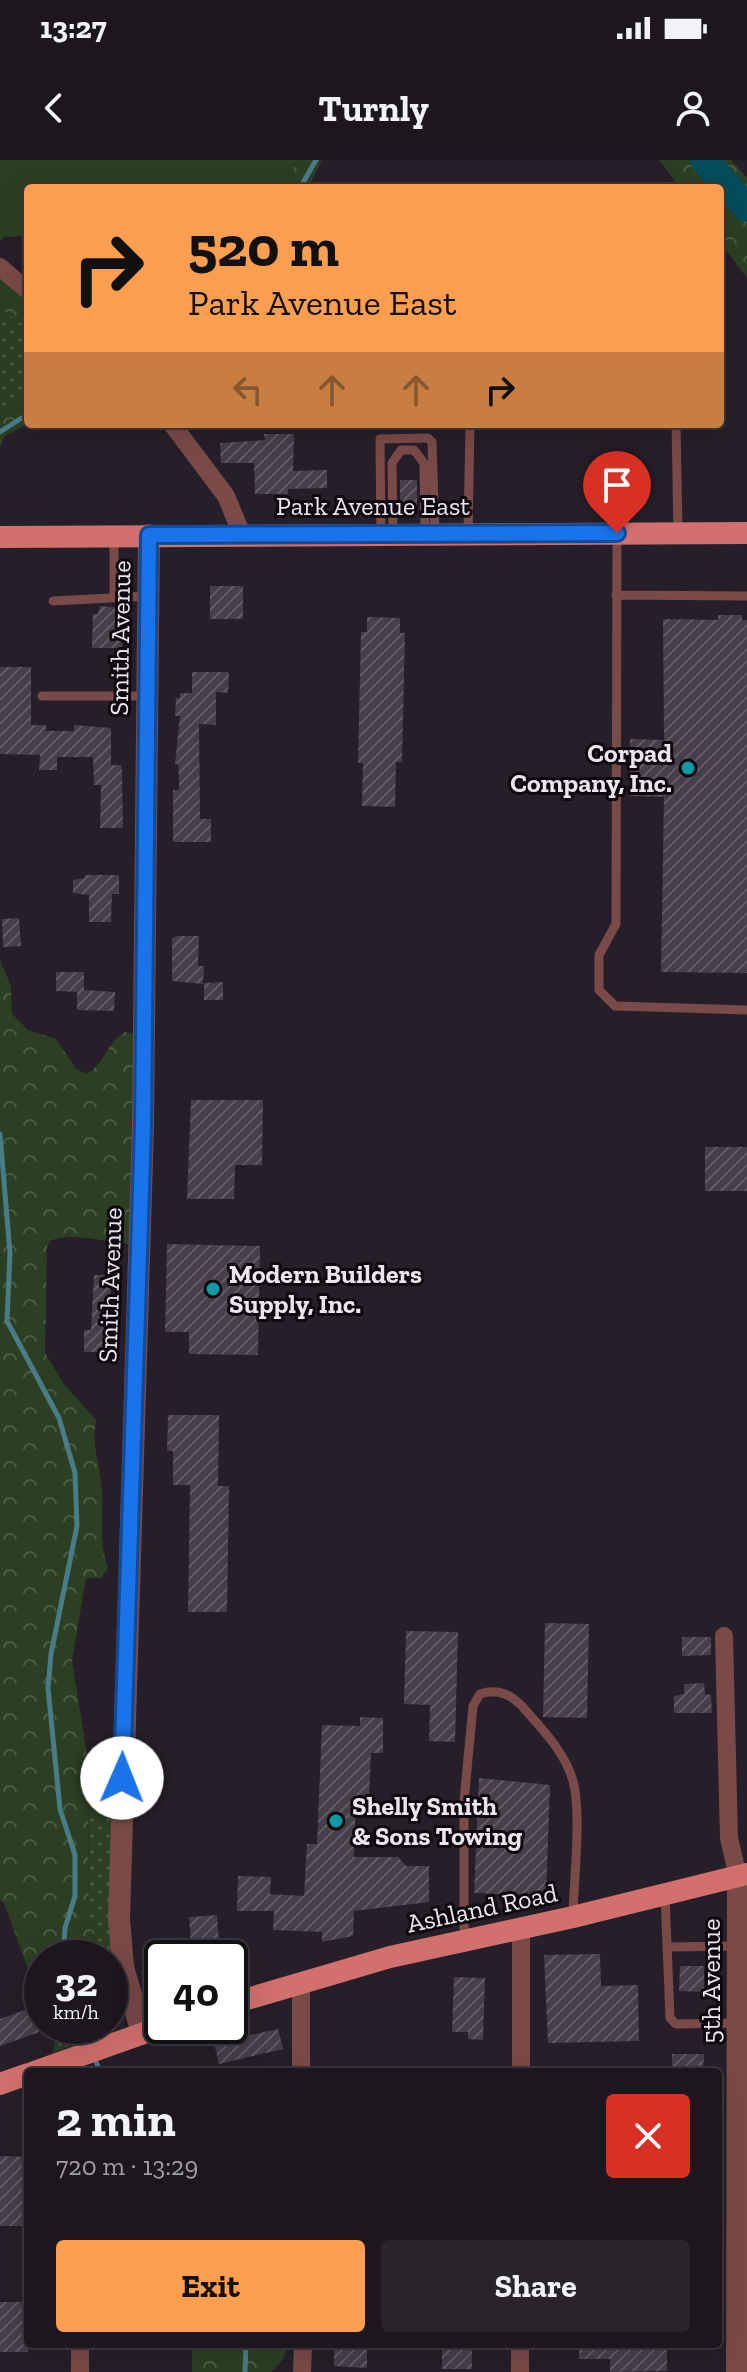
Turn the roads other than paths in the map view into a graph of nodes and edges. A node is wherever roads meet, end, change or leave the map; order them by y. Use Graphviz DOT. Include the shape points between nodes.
graph roads {
  1 [pos="0,267"];
  2 [pos="24,288"];
  3 [pos="175,428"];
  4 [pos="470,428"];
  5 [pos="676,428"];
  6 [pos="617,533"];
  7 [pos="678,533"];
  8 [pos="747,533"];
  9 [pos="387,534"];
  10 [pos="430,534"];
  11 [pos="468,534"];
  12 [pos="149,535"];
  13 [pos="242,535"];
  14 [pos="114,536"];
  15 [pos="0,537"];
  16 [pos="616,595"];
  17 [pos="114,596"];
  18 [pos="149,596"];
  19 [pos="747,596"];
  20 [pos="53,601"];
  21 [pos="42,696"];
  22 [pos="148,696"];
  23 [pos="747,1010"];
  24 [pos="724,1636"];
  25 [pos="742,1876"];
  26 [pos="665,1896"];
  27 [pos="573,1917"];
  28 [pos="521,1928"];
  29 [pos="464,1940"];
  30 [pos="740,1946"];
  31 [pos="669,1947"];
  32 [pos="301,1982"];
  33 [pos="248,1998"];
  34 [pos="742,2030"];
  35 [pos="142,2033"];
  36 [pos="48,2068"];
  37 [pos="301,2068"];
  38 [pos="521,2068"];
  39 [pos="24,2076"];
  40 [pos="0,2084"];
  41 [pos="80,2348"];
  42 [pos="303,2348"];
  43 [pos="520,2348"];
  44 [pos="80,2372"];
  45 [pos="302,2372"];
  46 [pos="520,2372"];
  47 [pos="737,2372"];
  1 -- 2 [label="street"];
  3 -- 13 [label="street" via="226,496"];
  4 -- 11 [label="lane"];
  5 -- 7 [label="lane"];
  6 -- 7 [label="main road, Park Avenue East"];
  6 -- 11 [label="main road, Park Avenue East"];
  6 -- 16 [label="lane"];
  7 -- 8 [label="main road, Park Avenue East"];
  9 -- 10 [label="main road, Park Avenue East"];
  9 -- 10 [label="lane" via="392,463 401,450 414,450 424,463"];
  9 -- 10 [label="lane" via="382,438 432,442"];
  9 -- 13 [label="main road, Park Avenue East"];
  10 -- 11 [label="main road, Park Avenue East"];
  12 -- 13 [label="main road, Park Avenue East"];
  12 -- 14 [label="main road, Park Avenue East"];
  12 -- 18 [label="street, Smith Avenue"];
  14 -- 15 [label="main road, Park Avenue East"];
  14 -- 17 [label="lane"];
  16 -- 19 [label="lane"];
  16 -- 23 [label="lane" via="616,924 599,955 599,990 615,1006"];
  17 -- 18 [label="lane"];
  17 -- 20 [label="lane"];
  18 -- 22 [label="street, Smith Avenue"];
  21 -- 22 [label="lane"];
  22 -- 35 [label="street, Smith Avenue" via="143,1127 119,1919 123,1967"];
  24 -- 25 [label="street" via="729,1838"];
  25 -- 26 [label="main road, Ashland Road"];
  25 -- 30 [label="street, 5th Avenue"];
  26 -- 27 [label="main road, Ashland Road"];
  26 -- 31 [label="lane"];
  27 -- 28 [label="main road, Ashland Road"];
  27 -- 29 [label="lane" via="574,1784 548,1737 519,1703 500,1691 489,1691 473,1706 464,1801"];
  28 -- 29 [label="main road, Ashland Road"];
  28 -- 38 [label="street"];
  29 -- 32 [label="main road, Ashland Road"];
  30 -- 31 [label="lane"];
  30 -- 34 [label="street, 5th Avenue"];
  31 -- 34 [label="lane" via="670,2018 676,2024"];
  32 -- 33 [label="main road, Ashland Road"];
  32 -- 37 [label="street"];
  34 -- 47 [label="street, 5th Avenue"];
  35 -- 36 [label="main road"];
  39 -- 40 [label="main road"];
  41 -- 44 [label="street"];
  42 -- 45 [label="street"];
  43 -- 46 [label="street"];
}
